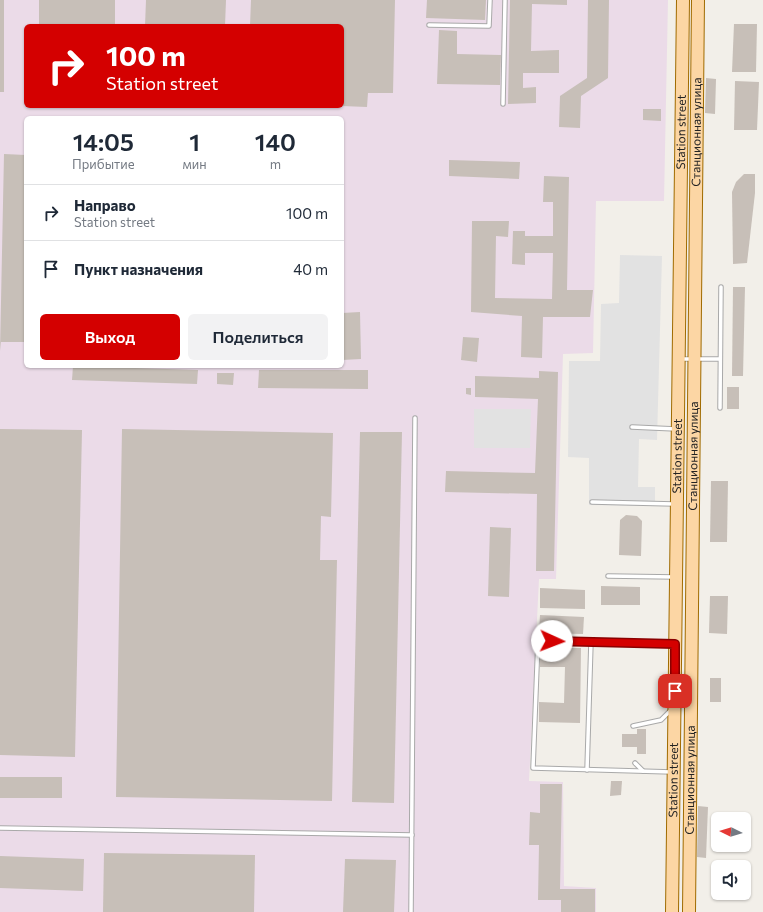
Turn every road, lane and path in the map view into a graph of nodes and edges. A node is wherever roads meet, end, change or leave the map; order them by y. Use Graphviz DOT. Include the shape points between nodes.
graph roads {
  1 [pos="490,0"];
  2 [pos="505,0"];
  3 [pos="683,0"];
  4 [pos="698,0"];
  5 [pos="429,25"];
  6 [pos="503,104"];
  7 [pos="721,287"];
  8 [pos="678,359"];
  9 [pos="694,359"];
  10 [pos="720,359"];
  11 [pos="720,408"];
  12 [pos="415,418"];
  13 [pos="632,427"];
  14 [pos="678,429"];
  15 [pos="592,502"];
  16 [pos="677,504"];
  17 [pos="608,576"];
  18 [pos="676,577"];
  19 [pos="591,642"];
  20 [pos="675,644"];
  21 [pos="675,707"];
  22 [pos="633,726"];
  23 [pos="635,763"];
  24 [pos="588,770"];
  25 [pos="643,771"];
  26 [pos="673,772"];
  27 [pos="0,828"];
  28 [pos="412,834"];
  29 [pos="411,912"];
  30 [pos="672,912"];
  31 [pos="689,912"];
  1 -- 5 [label="lane" via="489,26"];
  2 -- 6 [label="lane"];
  3 -- 8 [label="main road, Station street"];
  4 -- 9 [label="main road, Станционная улица"];
  7 -- 10 [label="lane"];
  8 -- 9 [label="lane"];
  8 -- 14 [label="main road, Station street"];
  9 -- 10 [label="lane"];
  9 -- 31 [label="main road, Станционная улица"];
  10 -- 11 [label="lane"];
  12 -- 28 [label="lane"];
  13 -- 14 [label="lane"];
  14 -- 16 [label="main road, Station street"];
  15 -- 16 [label="lane"];
  16 -- 18 [label="main road, Station street"];
  17 -- 18 [label="lane"];
  18 -- 20 [label="main road, Station street"];
  19 -- 20 [label="lane"];
  19 -- 24 [label="lane"];
  19 -- 24 [label="lane" via="538,640 533,768"];
  20 -- 21 [label="main road, Station street"];
  21 -- 22 [label="lane" via="661,720"];
  21 -- 26 [label="main road, Station street"];
  23 -- 25 [label="lane"];
  24 -- 25 [label="lane"];
  25 -- 26 [label="lane"];
  26 -- 30 [label="main road, Station street"];
  27 -- 28 [label="lane"];
  28 -- 29 [label="lane"];
}
